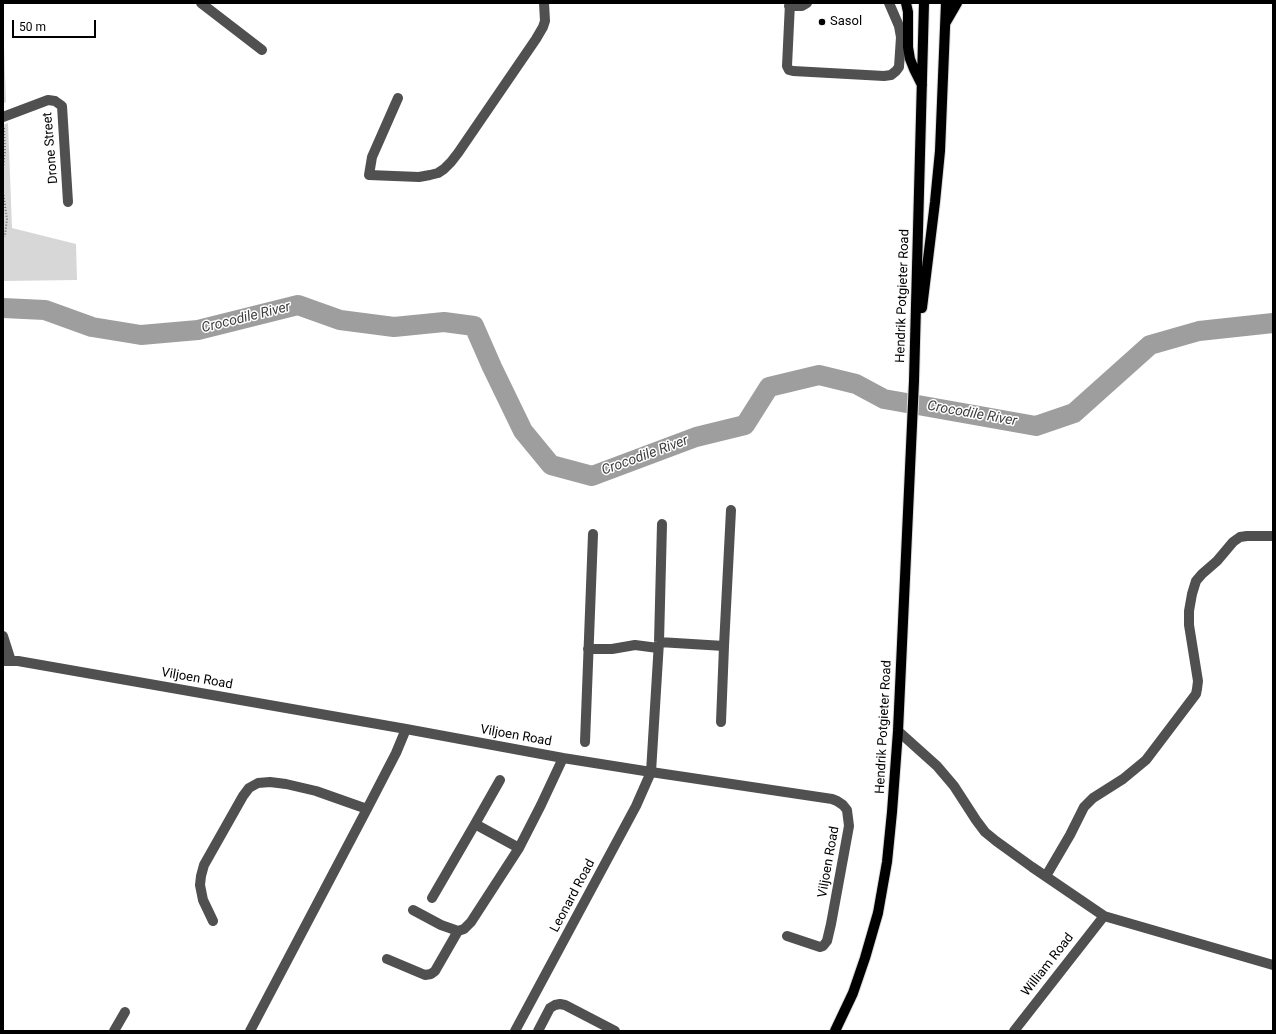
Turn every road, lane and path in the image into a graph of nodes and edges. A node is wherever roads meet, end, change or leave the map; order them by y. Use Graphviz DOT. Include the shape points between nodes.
graph roads {
  1 [pos="201,3"];
  2 [pos="544,3"];
  3 [pos="807,3"];
  4 [pos="889,3"];
  5 [pos="906,3"];
  6 [pos="924,3"];
  7 [pos="946,3"];
  8 [pos="957,3"];
  9 [pos="789,4"];
  10 [pos="945,24"];
  11 [pos="262,50"];
  12 [pos="922,85"];
  13 [pos="3,93"];
  14 [pos="3,96"];
  15 [pos="398,98"];
  16 [pos="3,116"];
  17 [pos="3,121"];
  18 [pos="3,168"];
  19 [pos="3,192"];
  20 [pos="68,202"];
  21 [pos="3,237"];
  22 [pos="914,370"];
  23 [pos="731,510"];
  24 [pos="662,524"];
  25 [pos="593,534"];
  26 [pos="1273,536"];
  27 [pos="3,636"];
  28 [pos="658,645"];
  29 [pos="724,646"];
  30 [pos="588,649"];
  31 [pos="7,661"];
  32 [pos="721,722"];
  33 [pos="406,729"];
  34 [pos="898,731"];
  35 [pos="585,742"];
  36 [pos="563,758"];
  37 [pos="651,772"];
  38 [pos="500,780"];
  39 [pos="367,809"];
  40 [pos="475,824"];
  41 [pos="518,848"];
  42 [pos="1046,876"];
  43 [pos="432,898"];
  44 [pos="413,910"];
  45 [pos="1104,916"];
  46 [pos="213,920"];
  47 [pos="458,931"];
  48 [pos="787,936"];
  49 [pos="387,959"];
  50 [pos="1273,965"];
  51 [pos="125,1012"];
  52 [pos="114,1031"];
  53 [pos="250,1031"];
  54 [pos="515,1031"];
  55 [pos="538,1031"];
  56 [pos="615,1031"];
  57 [pos="835,1031"];
  58 [pos="1014,1031"];
  1 -- 11 [label="street"];
  2 -- 15 [label="street" via="545,21 536,39 458,153 438,173 419,177 369,175 372,157"];
  3 -- 9 [label="street" via="802,6"];
  4 -- 9 [label="street" via="901,37 899,66 892,75 884,76 789,70"];
  5 -- 12 [label="main road" via="910,59"];
  6 -- 12 [label="main road, Hendrik Potgieter Road"];
  7 -- 10 [label="main road, Hendrik Potgieter Road"];
  8 -- 10 [label="main road"];
  10 -- 22 [label="main road, Hendrik Potgieter Road" via="940,151"];
  12 -- 22 [label="main road, Hendrik Potgieter Road"];
  13 -- 14 [label="path"];
  16 -- 20 [label="street, Drone Street" via="48,100 62,106"];
  17 -- 18 [label="path"];
  19 -- 21 [label="path" via="7,219"];
  22 -- 34 [label="main road, Hendrik Potgieter Road"];
  23 -- 29 [label="street"];
  24 -- 28 [label="street"];
  25 -- 30 [label="street"];
  26 -- 42 [label="street" via="1240,537 1196,581 1189,611 1198,682 1196,694 1146,760 1084,807"];
  27 -- 31 [label="street"];
  28 -- 29 [label="street"];
  28 -- 30 [label="street"];
  28 -- 37 [label="street"];
  29 -- 32 [label="street"];
  30 -- 35 [label="street"];
  31 -- 33 [label="street, Viljoen Road"];
  33 -- 36 [label="street, Viljoen Road"];
  33 -- 39 [label="street"];
  34 -- 42 [label="street" via="937,766 985,832"];
  34 -- 57 [label="main road, Hendrik Potgieter Road" via="887,862 878,913 853,993"];
  36 -- 37 [label="street, Viljoen Road"];
  36 -- 41 [label="street" via="542,805"];
  37 -- 48 [label="street, Viljoen Road" via="832,799 843,805 847,810 849,826 827,940 820,947"];
  37 -- 54 [label="street, Leonard Road" via="636,806"];
  38 -- 40 [label="street"];
  39 -- 46 [label="street" via="316,791 286,784 258,783 249,788 204,865 200,886 203,900"];
  39 -- 53 [label="street"];
  40 -- 41 [label="street"];
  40 -- 43 [label="street"];
  41 -- 47 [label="street" via="470,922"];
  42 -- 45 [label="street"];
  44 -- 47 [label="street" via="440,925"];
  45 -- 50 [label="street"];
  45 -- 58 [label="street, William Road"];
  47 -- 49 [label="street" via="431,974 425,975"];
  51 -- 52 [label="street"];
  55 -- 56 [label="street" via="550,1008 560,1004"];
}
